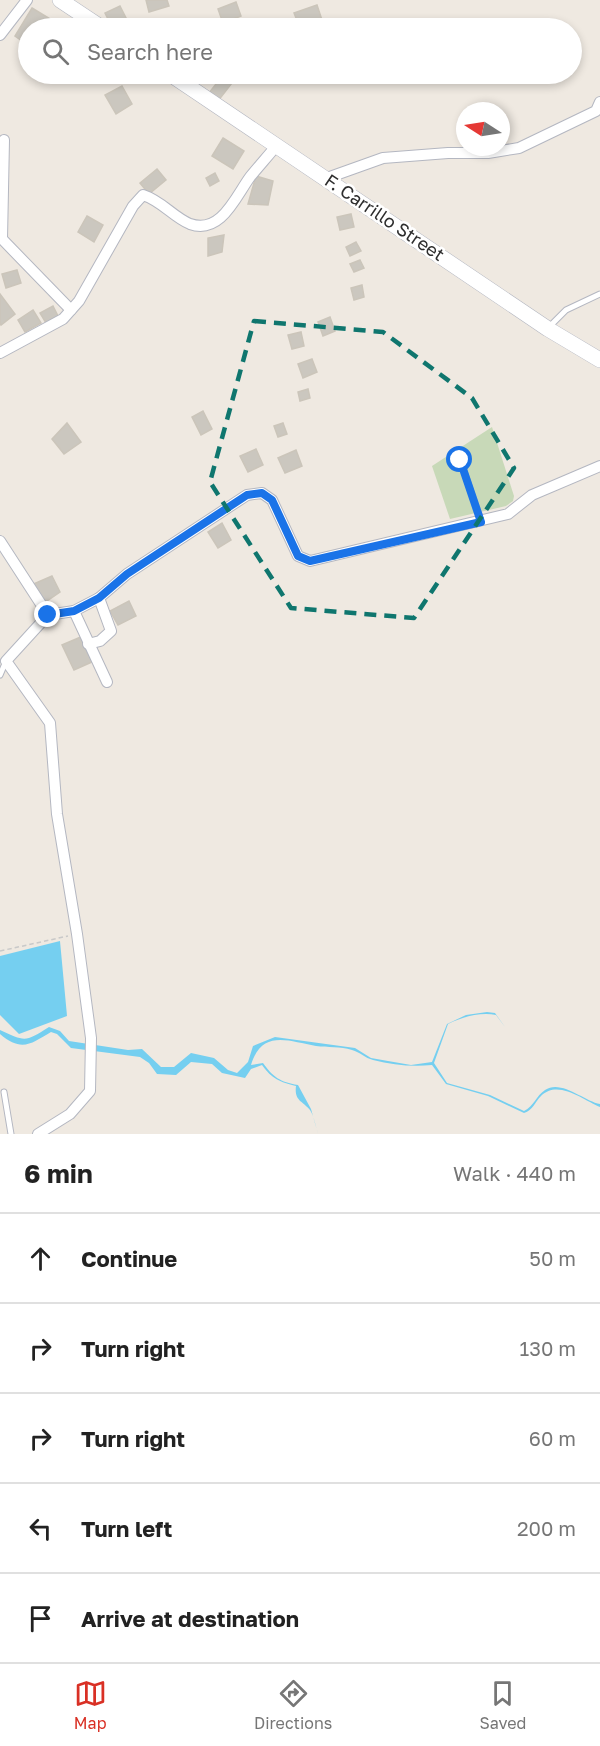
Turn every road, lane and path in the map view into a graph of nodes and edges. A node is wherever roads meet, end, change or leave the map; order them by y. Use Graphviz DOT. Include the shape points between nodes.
graph roads {
  1 [pos="27,0"];
  2 [pos="60,0"];
  3 [pos="87,18"];
  4 [pos="0,35"];
  5 [pos="185,84"];
  6 [pos="600,102"];
  7 [pos="4,140"];
  8 [pos="277,146"];
  9 [pos="327,177"];
  10 [pos="600,294"];
  11 [pos="71,310"];
  12 [pos="548,328"];
  13 [pos="0,353"];
  14 [pos="600,360"];
  15 [pos="460,460"];
  16 [pos="600,466"];
  17 [pos="481,522"];
  18 [pos="0,541"];
  19 [pos="99,598"];
  20 [pos="74,611"];
  21 [pos="48,615"];
  22 [pos="88,644"];
  23 [pos="3,658"];
  24 [pos="0,675"];
  25 [pos="107,682"];
  26 [pos="77,934"];
  27 [pos="0,951"];
  28 [pos="4,1092"];
  29 [pos="11,1134"];
  30 [pos="38,1134"];
  1 -- 4 [label="street"];
  2 -- 3 [label="street"];
  5 -- 8 [label="street, F. Carrillo Street"];
  6 -- 9 [label="street" via="596,111 519,148 383,158"];
  7 -- 11 [label="street" via="2,238"];
  8 -- 9 [label="street, F. Carrillo Street"];
  8 -- 11 [label="street" via="224,216 209,225 190,224 157,200 143,195"];
  9 -- 12 [label="street, F. Carrillo Street"];
  10 -- 12 [label="lane" via="566,310"];
  11 -- 13 [label="street" via="63,319"];
  12 -- 14 [label="street, F. Carrillo Street"];
  15 -- 17 [label="lane"];
  16 -- 17 [label="street" via="532,495 508,514"];
  17 -- 19 [label="street" via="310,561 298,556 272,500 262,493 247,495 127,574"];
  18 -- 21 [label="street"];
  19 -- 20 [label="street"];
  19 -- 22 [label="street" via="111,631 100,641"];
  20 -- 21 [label="street"];
  20 -- 22 [label="street"];
  21 -- 23 [label="street"];
  22 -- 25 [label="street"];
  23 -- 24 [label="lane"];
  23 -- 26 [label="street" via="50,723 57,814"];
  26 -- 27 [label="path"];
  26 -- 30 [label="street" via="91,1038 90,1091 70,1114"];
  28 -- 29 [label="lane"];
}
